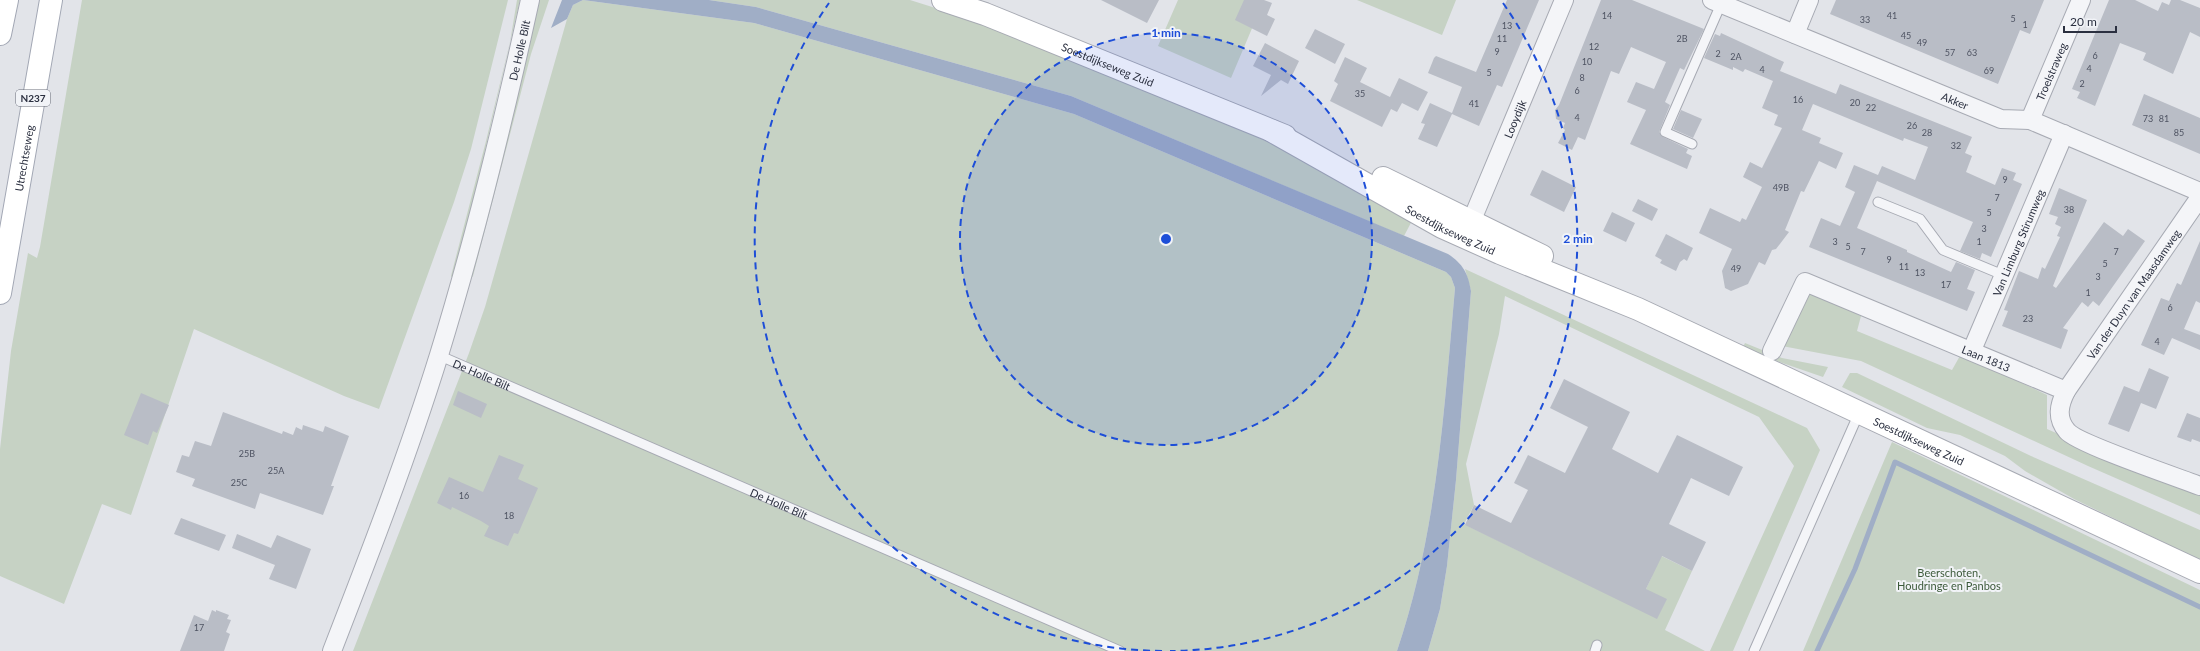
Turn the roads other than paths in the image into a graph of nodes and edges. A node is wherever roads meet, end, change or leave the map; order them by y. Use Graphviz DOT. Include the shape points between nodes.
graph roads {
  1 [pos="7,0"];
  2 [pos="51,0"];
  3 [pos="530,0"];
  4 [pos="943,0"];
  5 [pos="1564,0"];
  6 [pos="1809,0"];
  7 [pos="2081,0"];
  8 [pos="1717,2"];
  9 [pos="0,34"];
  10 [pos="1795,34"];
  11 [pos="2030,120"];
  12 [pos="2064,134"];
  13 [pos="1692,144"];
  14 [pos="2200,192"];
  15 [pos="2200,197"];
  16 [pos="1878,202"];
  17 [pos="1468,229"];
  18 [pos="2003,275"];
  19 [pos="0,293"];
  20 [pos="1972,350"];
  21 [pos="1772,351"];
  22 [pos="438,356"];
  23 [pos="2066,391"];
  24 [pos="1859,413"];
  25 [pos="2200,486"];
  26 [pos="2200,572"];
  27 [pos="332,651"];
  28 [pos="1120,651"];
  29 [pos="1754,651"];
  1 -- 9 [label="main road"];
  2 -- 19 [label="main road, Utrechtseweg / N237"];
  3 -- 22 [label="street, De Holle Bilt" via="502,127"];
  4 -- 17 [label="main road, Soestdijkseweg Zuid" via="985,14 1272,130 1351,173 1414,212"];
  5 -- 17 [label="street, Looydijk"];
  6 -- 10 [label="street"];
  7 -- 11 [label="street, Troelstraweg"];
  8 -- 10 [label="street, Akker"];
  8 -- 13 [label="lane" via="1665,132"];
  10 -- 11 [label="street, Akker" via="2001,118"];
  11 -- 12 [label="street, Akker"];
  12 -- 14 [label="street, Akker"];
  12 -- 18 [label="street, Van Limburg Stirumweg"];
  15 -- 23 [label="street, Van der Duyn van Maasdamweg"];
  16 -- 18 [label="lane" via="1920,219 1943,250"];
  17 -- 24 [label="main road, Soestdijkseweg Zuid"];
  18 -- 20 [label="street, Van Limburg Stirumweg"];
  20 -- 21 [label="street, Laan 1813" via="1805,282"];
  20 -- 23 [label="street, Laan 1813"];
  22 -- 27 [label="street, De Holle Bilt" via="401,469"];
  22 -- 28 [label="lane, De Holle Bilt"];
  23 -- 25 [label="street" via="2059,404 2060,421 2068,432 2086,442"];
  24 -- 26 [label="main road, Soestdijkseweg Zuid"];
  24 -- 29 [label="lane"];
}
